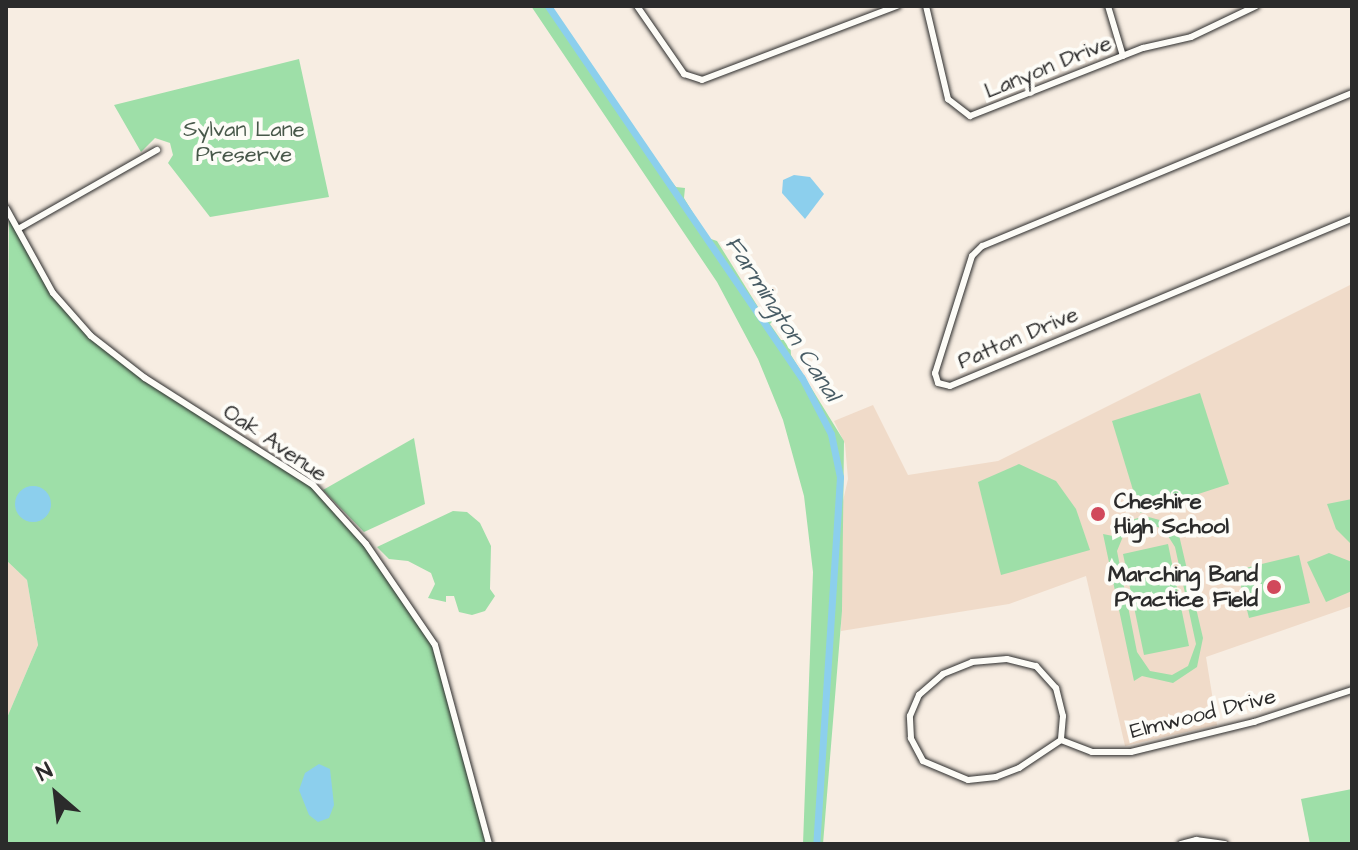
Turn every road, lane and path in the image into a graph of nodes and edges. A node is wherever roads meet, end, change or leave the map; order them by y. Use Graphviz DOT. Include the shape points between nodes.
graph roads {
  1 [pos="637,6"];
  2 [pos="897,6"];
  3 [pos="926,6"];
  4 [pos="1108,6"];
  5 [pos="1256,6"];
  6 [pos="1123,56"];
  7 [pos="1352,93"];
  8 [pos="157,150"];
  9 [pos="6,208"];
  10 [pos="1352,219"];
  11 [pos="18,229"];
  12 [pos="1352,690"];
  13 [pos="1061,740"];
  14 [pos="489,844"];
  15 [pos="1181,844"];
  16 [pos="1225,844"];
  1 -- 2 [label="street" via="684,74 702,80"];
  3 -- 6 [label="street, Lanyon Drive" via="945,92 963,114 989,111"];
  4 -- 6 [label="street"];
  5 -- 6 [label="street, Lanyon Drive" via="1191,37"];
  7 -- 10 [label="street, Patton Drive" via="982,246 972,256 935,373 938,383 950,386"];
  8 -- 11 [label="street"];
  9 -- 11 [label="street, Oak Avenue"];
  11 -- 14 [label="street, Oak Avenue" via="53,293 91,336 145,378 313,485 366,544 435,645"];
  12 -- 13 [label="street, Elmwood Drive" via="1254,722 1131,752 1092,752"];
  13 -- 13 [label="street" via="1056,688 1036,666 1007,659 972,662 943,674 919,695 910,716 911,738 923,761 968,780 1019,768"];
  15 -- 16 [label="street"];
}
